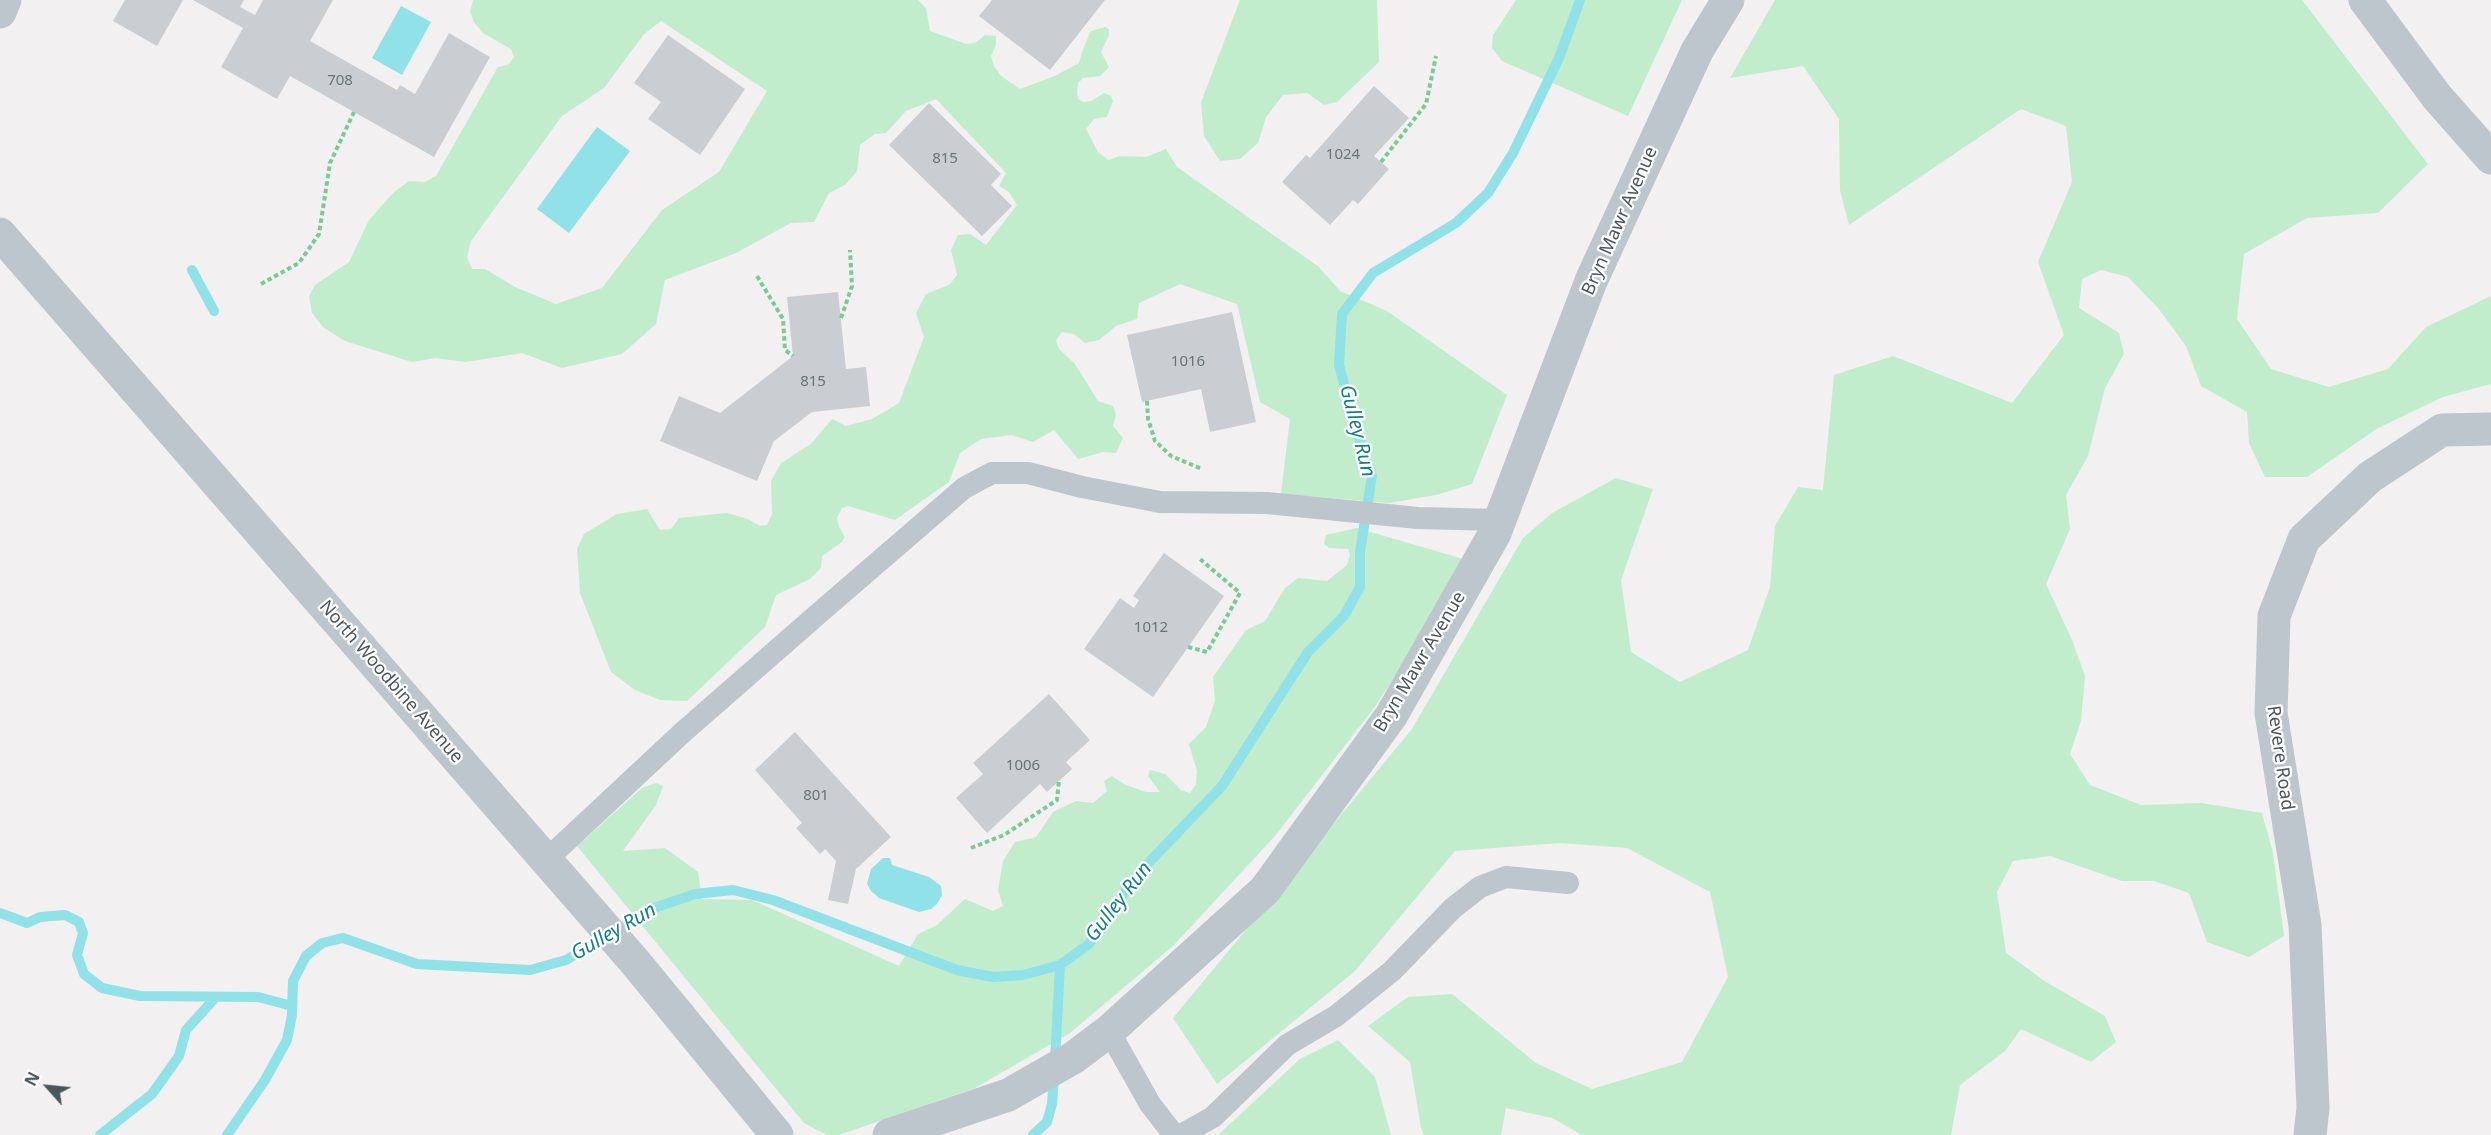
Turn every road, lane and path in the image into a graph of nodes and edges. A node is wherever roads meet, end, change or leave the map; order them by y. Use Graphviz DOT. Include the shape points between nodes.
graph roads {
  1 [pos="5,0"];
  2 [pos="1728,0"];
  3 [pos="2365,0"];
  4 [pos="0,12"];
  5 [pos="1436,56"];
  6 [pos="354,112"];
  7 [pos="2491,158"];
  8 [pos="1381,162"];
  9 [pos="0,234"];
  10 [pos="850,250"];
  11 [pos="757,276"];
  12 [pos="261,284"];
  13 [pos="841,318"];
  14 [pos="793,356"];
  15 [pos="1147,401"];
  16 [pos="2491,429"];
  17 [pos="1211,472"];
  18 [pos="1500,520"];
  19 [pos="1200,559"];
  20 [pos="1188,647"];
  21 [pos="1059,780"];
  22 [pos="971,848"];
  23 [pos="546,860"];
  24 [pos="1568,883"];
  25 [pos="1109,1031"];
  26 [pos="777,1135"];
  27 [pos="889,1135"];
  28 [pos="1174,1135"];
  29 [pos="1181,1135"];
  30 [pos="2310,1135"];
  1 -- 4 [label="street"];
  2 -- 18 [label="street, Bryn Mawr Avenue" via="1697,51 1591,281"];
  3 -- 7 [label="street" via="2437,97"];
  5 -- 8 [label="path" via="1426,104"];
  6 -- 12 [label="path" via="330,163 319,234 299,263"];
  9 -- 23 [label="street, North Woodbine Avenue"];
  10 -- 13 [label="path" via="852,286"];
  11 -- 14 [label="path" via="783,319 785,350"];
  15 -- 17 [label="path" via="1155,441 1171,456"];
  16 -- 30 [label="street, Revere Road" via="2442,430 2370,477 2304,539 2274,616 2271,713 2306,925 2313,1108"];
  18 -- 23 [label="lane" via="1267,503 1160,502 1028,473 992,473 964,488 818,614"];
  18 -- 25 [label="street, Bryn Mawr Avenue" via="1391,716 1265,890"];
  19 -- 20 [label="path" via="1240,593 1207,652"];
  21 -- 22 [label="path" via="1057,800 1004,835"];
  23 -- 26 [label="street, North Woodbine Avenue"];
  24 -- 29 [label="lane" via="1506,877 1480,887 1453,908 1392,971 1336,1016 1287,1046 1213,1117"];
  25 -- 27 [label="street, Bryn Mawr Avenue" via="1073,1058 1008,1095"];
  25 -- 28 [label="lane" via="1150,1104"];
}
